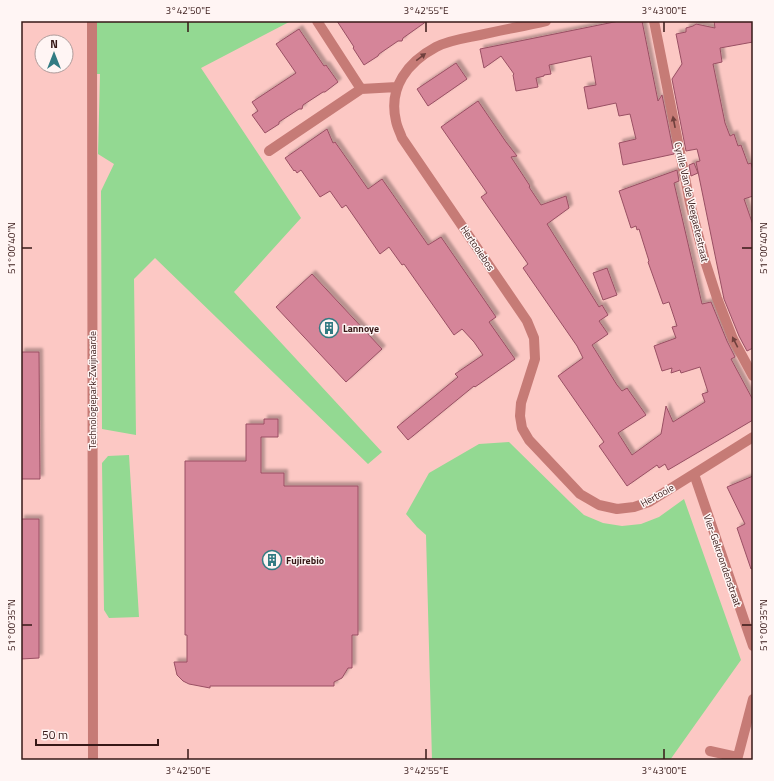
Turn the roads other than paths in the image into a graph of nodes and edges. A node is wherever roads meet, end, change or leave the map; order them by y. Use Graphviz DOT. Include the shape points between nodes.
graph roads {
  1 [pos="92,21"];
  2 [pos="317,21"];
  3 [pos="546,21"];
  4 [pos="654,21"];
  5 [pos="397,87"];
  6 [pos="361,89"];
  7 [pos="269,151"];
  8 [pos="753,376"];
  9 [pos="520,416"];
  10 [pos="753,437"];
  11 [pos="694,474"];
  12 [pos="753,646"];
  13 [pos="753,699"];
  14 [pos="710,751"];
  15 [pos="737,759"];
  16 [pos="93,760"];
  1 -- 16 [label="street, Technologiepark-Zwijnaarde"];
  2 -- 6 [label="street"];
  5 -- 3 [label="street, Hertooiebos, one-way" via="406,70 437,46 458,39"];
  8 -- 4 [label="street, Cyrille Van de Veegaetestraat, one-way" via="733,339 705,261 690,203"];
  5 -- 6 [label="street"];
  5 -- 9 [label="street, Hertooiebos" via="394,103 396,121 402,138 527,321 534,338 534,359 521,403"];
  6 -- 7 [label="street"];
  9 -- 11 [label="street, Hertooie" via="522,428 529,440 580,494 599,505 617,509 650,502"];
  10 -- 11 [label="street, Hertooie"];
  11 -- 12 [label="street, Vier-Gekroondenstraat"];
  13 -- 15 [label="street"];
  14 -- 15 [label="street"];
}
